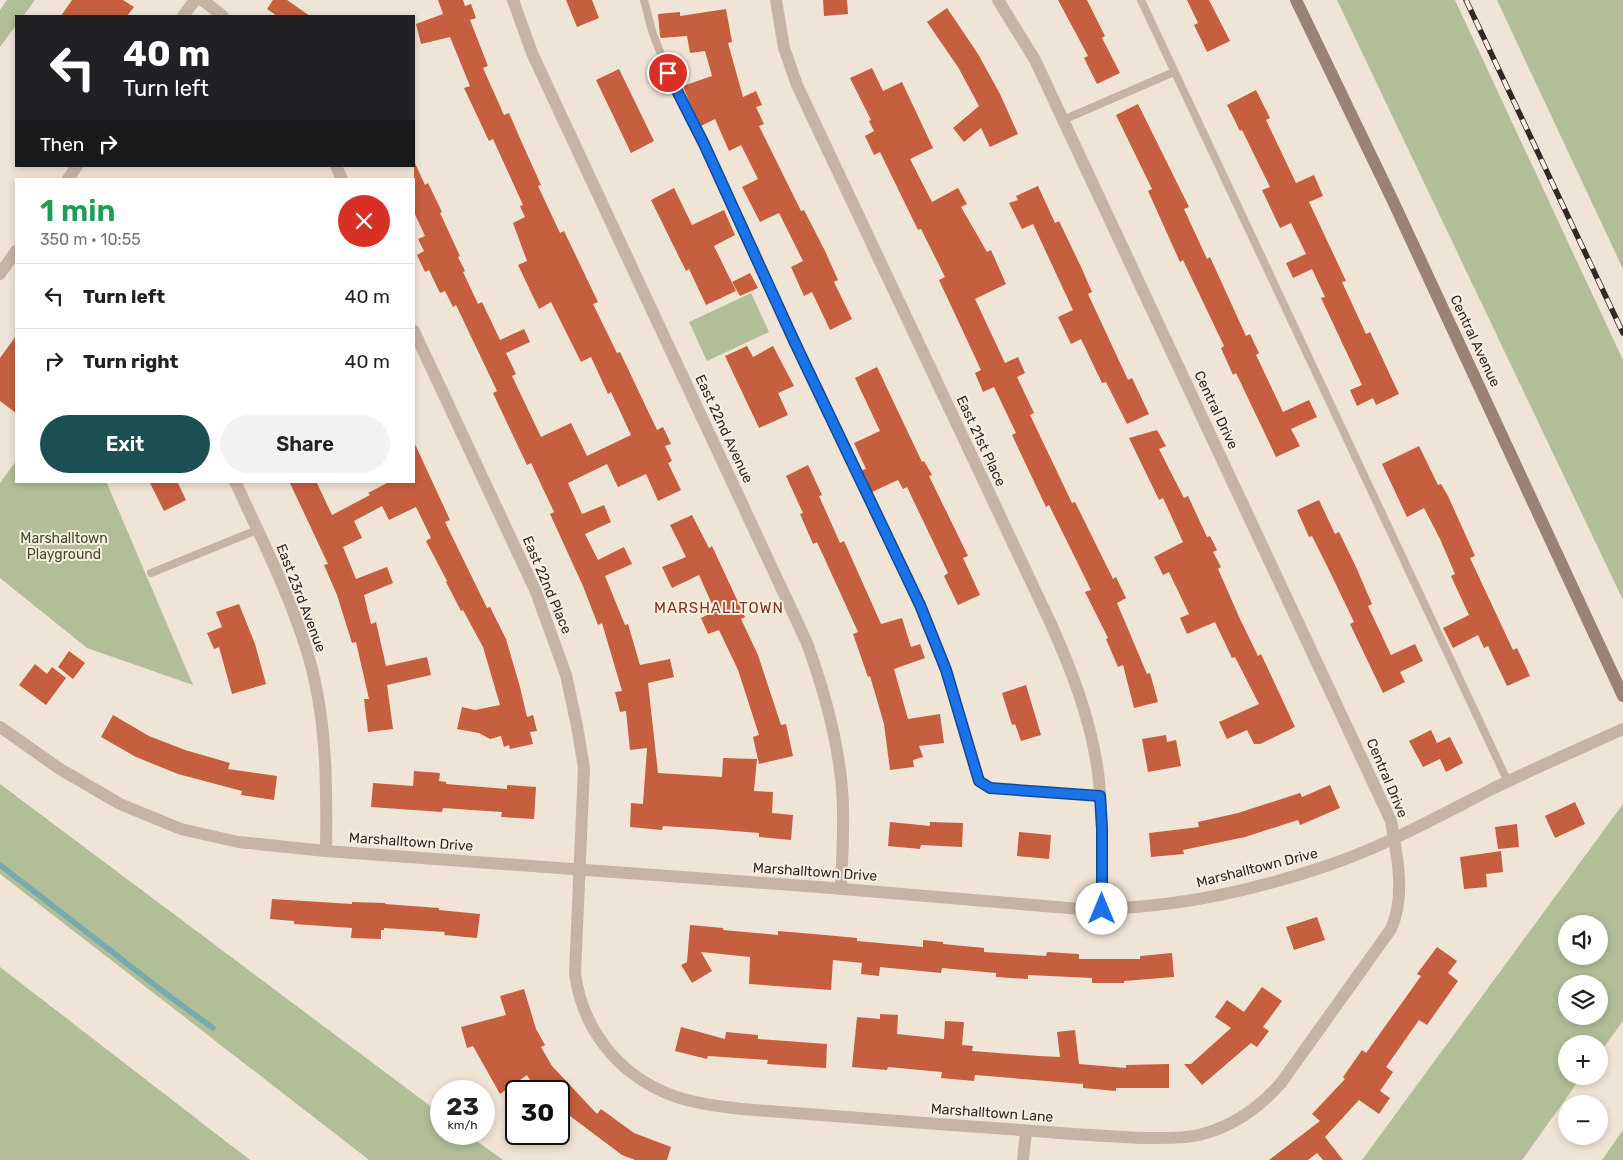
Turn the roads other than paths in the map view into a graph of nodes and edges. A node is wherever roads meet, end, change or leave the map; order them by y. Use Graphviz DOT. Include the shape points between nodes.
graph roads {
  1 [pos="195,0"];
  2 [pos="202,0"];
  3 [pos="512,0"];
  4 [pos="644,0"];
  5 [pos="776,0"];
  6 [pos="998,0"];
  7 [pos="1140,0"];
  8 [pos="1296,0"];
  9 [pos="184,15"];
  10 [pos="222,15"];
  11 [pos="1174,72"];
  12 [pos="1063,120"];
  13 [pos="75,167"];
  14 [pos="69,178"];
  15 [pos="15,252"];
  16 [pos="0,274"];
  17 [pos="415,333"];
  18 [pos="236,483"];
  19 [pos="257,530"];
  20 [pos="151,573"];
  21 [pos="1623,696"];
  22 [pos="0,728"];
  23 [pos="1623,729"];
  24 [pos="1508,782"];
  25 [pos="1100,796"];
  26 [pos="1394,838"];
  27 [pos="326,851"];
  28 [pos="580,870"];
  29 [pos="841,889"];
  30 [pos="1102,909"];
  31 [pos="1026,1131"];
  32 [pos="1024,1160"];
  1 -- 9 [label="street"];
  2 -- 10 [label="street"];
  3 -- 29 [label="street, East 22nd Avenue" via="536,62 808,643 828,710 842,788"];
  4 -- 25 [label="lane" via="668,73 920,605 946,670 979,781 990,788"];
  5 -- 25 [label="street, East 21st Place" via="784,48 797,85 1066,656 1085,713 1097,765"];
  6 -- 12 [label="street, Central Drive" via="1035,60"];
  7 -- 11 [label="lane"];
  8 -- 21 [label="main road, Central Avenue" via="1392,198"];
  11 -- 12 [label="lane"];
  11 -- 24 [label="lane"];
  12 -- 26 [label="street, Central Drive" via="1388,812"];
  13 -- 14 [label="street"];
  15 -- 16 [label="street"];
  17 -- 28 [label="street, East 22nd Place" via="536,592 566,675 584,768"];
  18 -- 19 [label="street, East 23rd Avenue"];
  19 -- 20 [label="lane"];
  19 -- 27 [label="street, East 23rd Avenue" via="297,622 314,677 324,737"];
  22 -- 27 [label="street, Marshalltown Drive" via="91,788 148,817 181,829 238,842"];
  23 -- 24 [label="street, Marshalltown Drive"];
  24 -- 26 [label="street, Marshalltown Drive"];
  25 -- 30 [label="street, East 21st Place"];
  26 -- 30 [label="street, Marshalltown Drive" via="1318,869 1245,890 1181,902"];
  26 -- 31 [label="street, Marshalltown Lane" via="1400,891 1390,929 1296,1063 1258,1105 1237,1120 1214,1130 1175,1138"];
  27 -- 28 [label="street, Marshalltown Drive"];
  28 -- 29 [label="street, Marshalltown Drive"];
  28 -- 31 [label="street, Marshalltown Lane" via="574,960 582,1008 606,1047 645,1082 666,1093 714,1106"];
  29 -- 30 [label="street, Marshalltown Drive"];
  31 -- 32 [label="street"];
}
